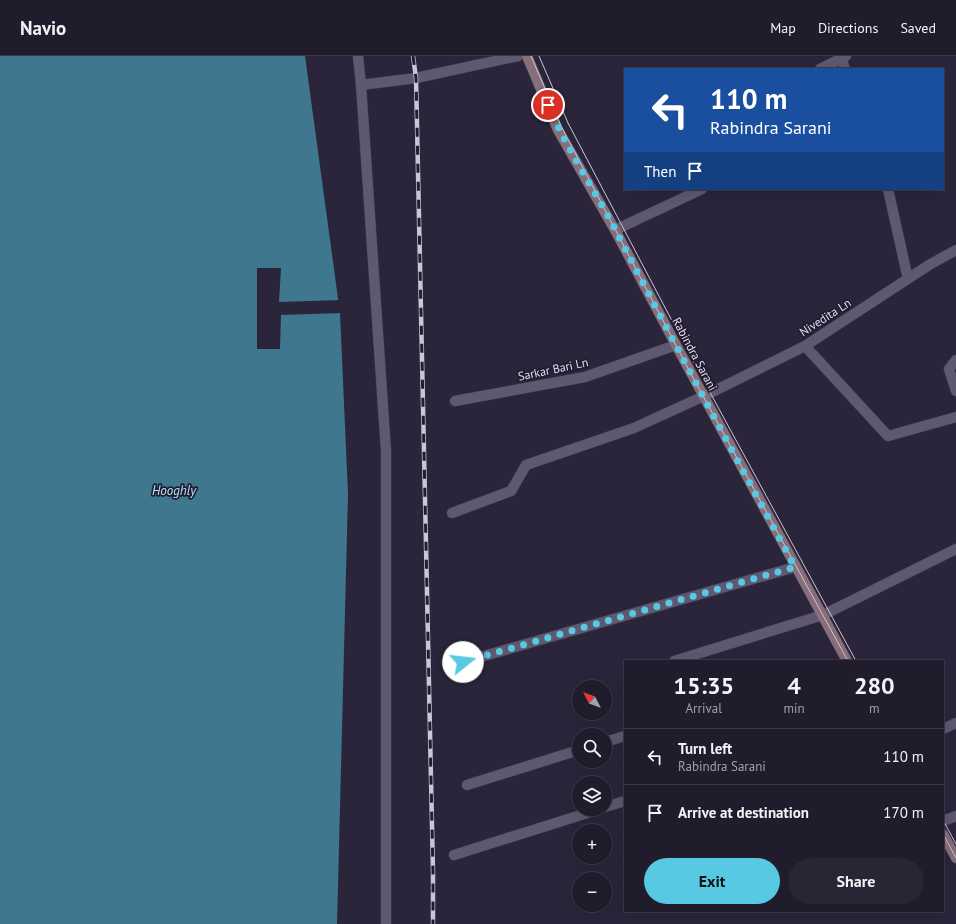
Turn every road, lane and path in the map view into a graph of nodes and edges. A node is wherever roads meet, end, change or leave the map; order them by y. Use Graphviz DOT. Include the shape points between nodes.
graph roads {
  1 [pos="358,56"];
  2 [pos="518,56"];
  3 [pos="527,56"];
  4 [pos="843,57"];
  5 [pos="822,68"];
  6 [pos="845,68"];
  7 [pos="361,85"];
  8 [pos="700,190"];
  9 [pos="888,190"];
  10 [pos="615,230"];
  11 [pos="956,250"];
  12 [pos="908,279"];
  13 [pos="676,345"];
  14 [pos="805,346"];
  15 [pos="956,360"];
  16 [pos="956,392"];
  17 [pos="704,396"];
  18 [pos="455,401"];
  19 [pos="956,417"];
  20 [pos="452,513"];
  21 [pos="956,549"];
  22 [pos="795,567"];
  23 [pos="823,615"];
  24 [pos="677,660"];
  25 [pos="846,660"];
  26 [pos="463,662"];
  27 [pos="956,724"];
  28 [pos="944,729"];
  29 [pos="624,736"];
  30 [pos="612,740"];
  31 [pos="572,752"];
  32 [pos="467,785"];
  33 [pos="624,801"];
  34 [pos="612,805"];
  35 [pos="578,816"];
  36 [pos="956,816"];
  37 [pos="944,821"];
  38 [pos="944,836"];
  39 [pos="454,855"];
  40 [pos="956,858"];
  41 [pos="386,924"];
  1 -- 7 [label="street"];
  2 -- 7 [label="street" via="416,78"];
  3 -- 10 [label="main road, Rabindra Sarani" via="558,130"];
  4 -- 5 [label="street"];
  4 -- 6 [label="street"];
  7 -- 41 [label="street" via="386,451"];
  8 -- 10 [label="street"];
  9 -- 12 [label="street"];
  10 -- 13 [label="main road, Rabindra Sarani"];
  11 -- 12 [label="street, Nivedita Ln"];
  12 -- 14 [label="street, Nivedita Ln"];
  13 -- 17 [label="main road, Rabindra Sarani"];
  13 -- 18 [label="street, Sarkar Bari Ln" via="585,377"];
  14 -- 17 [label="street, Nivedita Ln"];
  14 -- 19 [label="street" via="888,436"];
  15 -- 16 [label="street" via="949,369"];
  17 -- 20 [label="street, Nivedita Ln" via="634,428 526,465 511,491"];
  17 -- 22 [label="main road, Rabindra Sarani"];
  21 -- 23 [label="street"];
  22 -- 23 [label="main road, Rabindra Sarani"];
  22 -- 26 [label="street"];
  23 -- 24 [label="street"];
  23 -- 25 [label="main road, Rabindra Sarani"];
  27 -- 28 [label="street"];
  29 -- 30 [label="street"];
  31 -- 32 [label="street"];
  33 -- 34 [label="street"];
  35 -- 39 [label="street"];
  36 -- 37 [label="street"];
  38 -- 40 [label="main road"];
}
